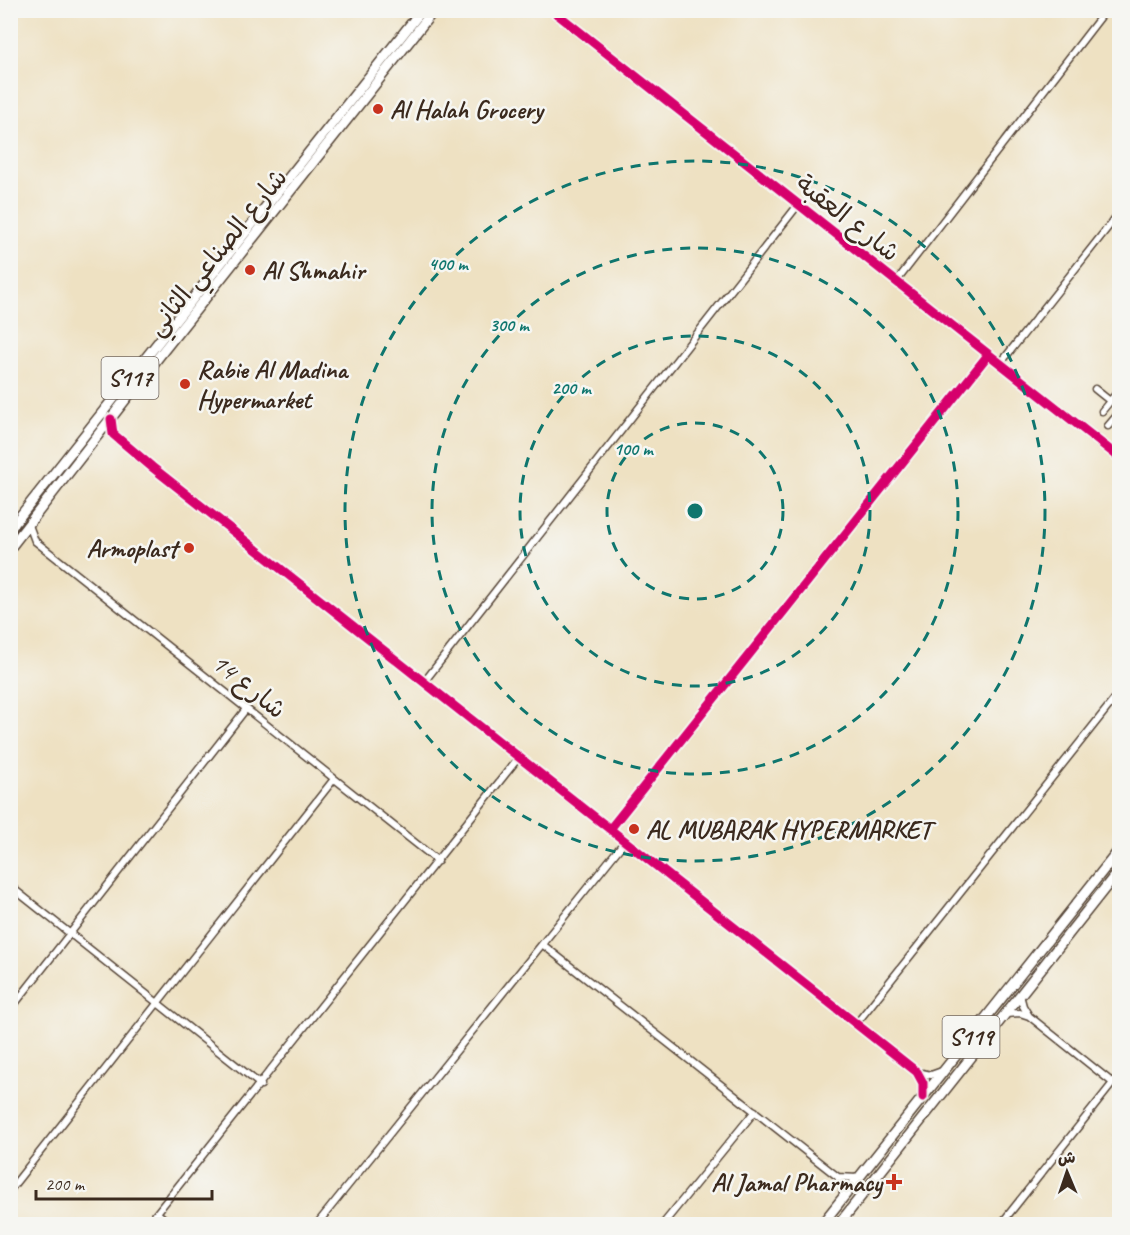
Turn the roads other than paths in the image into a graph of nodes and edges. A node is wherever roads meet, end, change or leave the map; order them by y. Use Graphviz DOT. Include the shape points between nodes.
graph roads {
  1 [pos="422,10"];
  2 [pos="434,10"];
  3 [pos="552,10"];
  4 [pos="1108,11"];
  5 [pos="798,205"];
  6 [pos="1119,212"];
  7 [pos="896,282"];
  8 [pos="988,355"];
  9 [pos="1000,364"];
  10 [pos="1095,388"];
  11 [pos="1119,391"];
  12 [pos="1110,401"];
  13 [pos="1102,411"];
  14 [pos="1119,412"];
  15 [pos="111,419"];
  16 [pos="1108,426"];
  17 [pos="98,435"];
  18 [pos="116,437"];
  19 [pos="1119,458"];
  20 [pos="29,525"];
  21 [pos="10,529"];
  22 [pos="35,541"];
  23 [pos="13,545"];
  24 [pos="424,682"];
  25 [pos="1119,692"];
  26 [pos="246,709"];
  27 [pos="519,757"];
  28 [pos="334,779"];
  29 [pos="610,829"];
  30 [pos="625,841"];
  31 [pos="1119,849"];
  32 [pos="438,861"];
  33 [pos="1119,869"];
  34 [pos="10,886"];
  35 [pos="70,934"];
  36 [pos="543,944"];
  37 [pos="1020,995"];
  38 [pos="158,1003"];
  39 [pos="10,1010"];
  40 [pos="1005,1014"];
  41 [pos="1029,1016"];
  42 [pos="856,1024"];
  43 [pos="945,1070"];
  44 [pos="917,1072"];
  45 [pos="1119,1074"];
  46 [pos="1113,1083"];
  47 [pos="261,1085"];
  48 [pos="923,1097"];
  49 [pos="754,1112"];
  50 [pos="838,1178"];
  51 [pos="860,1178"];
  52 [pos="10,1190"];
  53 [pos="843,1198"];
  54 [pos="158,1213"];
  55 [pos="842,1222"];
  56 [pos="148,1224"];
  57 [pos="171,1224"];
  58 [pos="317,1224"];
  59 [pos="663,1224"];
  60 [pos="822,1224"];
  61 [pos="1000,1224"];
  1 -- 21 [label="main road, شارع الصناعي الثاني / S117"];
  2 -- 15 [label="main road, شارع الصناعي الثاني / S117"];
  3 -- 5 [label="street, شارع العقبة"];
  4 -- 7 [label="street"];
  5 -- 7 [label="street, شارع العقبة"];
  5 -- 24 [label="street"];
  6 -- 9 [label="street"];
  7 -- 8 [label="street, شارع العقبة"];
  8 -- 9 [label="street, شارع العقبة"];
  8 -- 29 [label="street"];
  9 -- 19 [label="street, شارع العقبة"];
  10 -- 12 [label="street"];
  11 -- 12 [label="street"];
  12 -- 13 [label="street"];
  14 -- 16 [label="street"];
  15 -- 17 [label="main road, شارع الصناعي الثاني / S117"];
  15 -- 18 [label="street"];
  17 -- 18 [label="street"];
  17 -- 20 [label="main road, شارع الصناعي الثاني / S117"];
  18 -- 24 [label="street"];
  20 -- 22 [label="street"];
  20 -- 23 [label="main road, شارع الصناعي الثاني / S117"];
  22 -- 23 [label="street" via="26,539"];
  22 -- 26 [label="street, شارع 14"];
  24 -- 27 [label="street"];
  25 -- 42 [label="street"];
  26 -- 28 [label="street, شارع 14"];
  26 -- 35 [label="street"];
  27 -- 29 [label="street"];
  27 -- 32 [label="street"];
  28 -- 32 [label="street, شارع 14"];
  28 -- 38 [label="street"];
  29 -- 30 [label="street"];
  30 -- 36 [label="street"];
  30 -- 42 [label="street"];
  31 -- 43 [label="main road, S119"];
  32 -- 47 [label="street"];
  33 -- 37 [label="main road, S119"];
  34 -- 35 [label="street"];
  35 -- 38 [label="street"];
  35 -- 39 [label="street"];
  36 -- 49 [label="street"];
  36 -- 58 [label="street"];
  37 -- 40 [label="main road, S119"];
  37 -- 41 [label="street"];
  38 -- 47 [label="street"];
  38 -- 52 [label="street"];
  40 -- 41 [label="street"];
  40 -- 55 [label="main road, S119"];
  41 -- 46 [label="street"];
  42 -- 44 [label="street"];
  43 -- 44 [label="street" via="931,1075"];
  43 -- 48 [label="main road, S119"];
  44 -- 48 [label="street" via="923,1083"];
  45 -- 46 [label="street"];
  46 -- 61 [label="street"];
  47 -- 54 [label="street"];
  48 -- 51 [label="main road, S119"];
  49 -- 50 [label="street"];
  49 -- 59 [label="street"];
  50 -- 51 [label="street"];
  50 -- 53 [label="street"];
  51 -- 53 [label="main road, S119"];
  53 -- 60 [label="main road, S119"];
  54 -- 56 [label="street"];
  54 -- 57 [label="street"];
}
